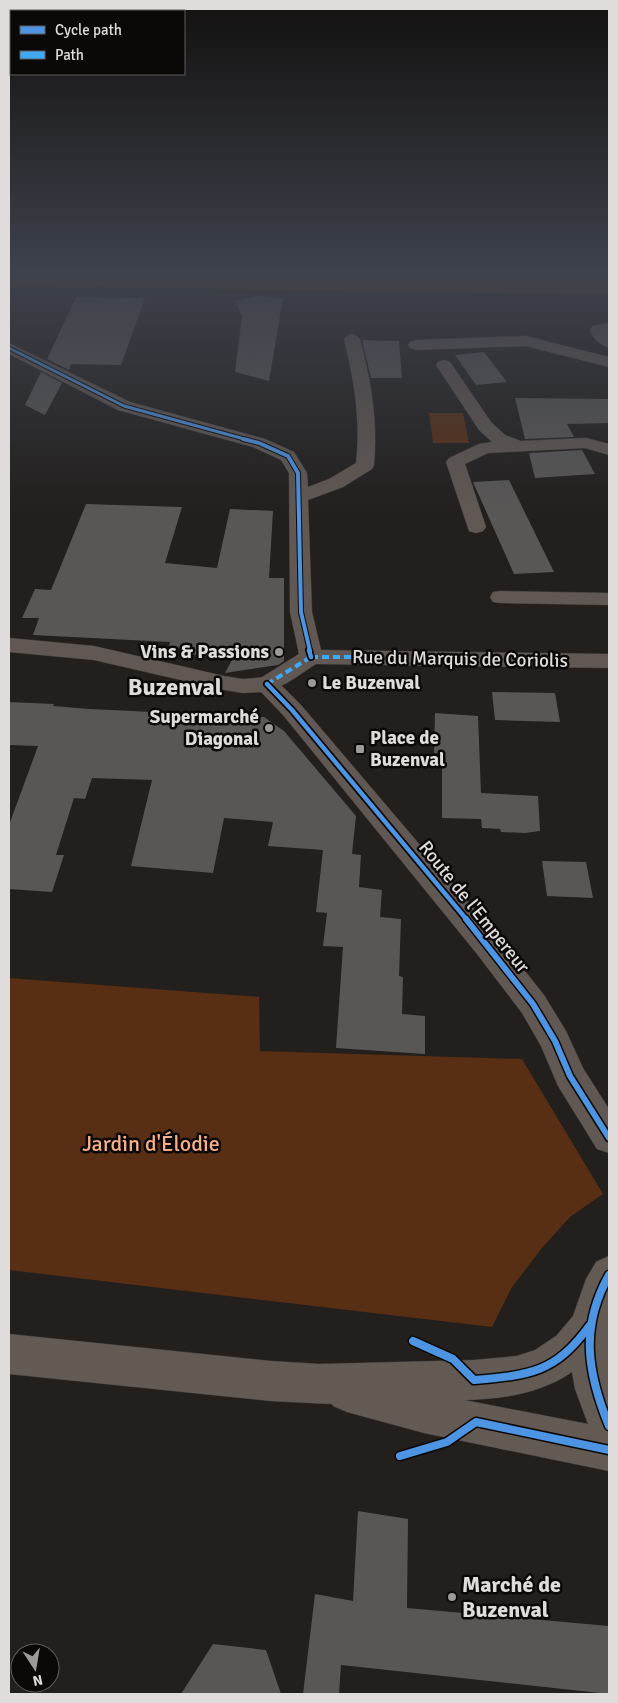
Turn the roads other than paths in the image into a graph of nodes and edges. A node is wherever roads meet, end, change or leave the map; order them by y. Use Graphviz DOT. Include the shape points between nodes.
graph roads {
  1 [pos="20,353"];
  2 [pos="356,353"];
  3 [pos="577,353"];
  4 [pos="609,362"];
  5 [pos="444,365"];
  6 [pos="518,446"];
  7 [pos="609,450"];
  8 [pos="298,496"];
  9 [pos="476,527"];
  10 [pos="501,597"];
  11 [pos="609,599"];
  12 [pos="9,646"];
  13 [pos="311,657"];
  14 [pos="609,661"];
  15 [pos="267,684"];
  16 [pos="609,1138"];
  17 [pos="609,1275"];
  18 [pos="590,1324"];
  19 [pos="9,1354"];
  20 [pos="320,1384"];
  21 [pos="609,1426"];
  22 [pos="609,1450"];
  1 -- 8 [label="street" via="124,406 259,443 288,456 298,473"];
  2 -- 8 [label="street" via="368,414 365,465 336,483"];
  3 -- 4 [label="street"];
  5 -- 6 [label="street" via="485,426 499,439"];
  6 -- 7 [label="street" via="586,443"];
  6 -- 9 [label="street" via="485,448 455,462"];
  8 -- 13 [label="street" via="301,612"];
  10 -- 11 [label="street"];
  12 -- 15 [label="street" via="94,653 243,686"];
  13 -- 14 [label="street, Rue du Marquis de Coriolis"];
  13 -- 15 [label="street"];
  15 -- 16 [label="street, Route de l'Empereur" via="292,710 533,1004 555,1041 570,1076"];
  17 -- 18 [label="main road" via="597,1299"];
  18 -- 20 [label="main road" via="570,1350 545,1367 516,1376"];
  18 -- 21 [label="main road" via="589,1355 593,1380"];
  19 -- 20 [label="main road"];
  20 -- 22 [label="main road" via="424,1413"];
}
